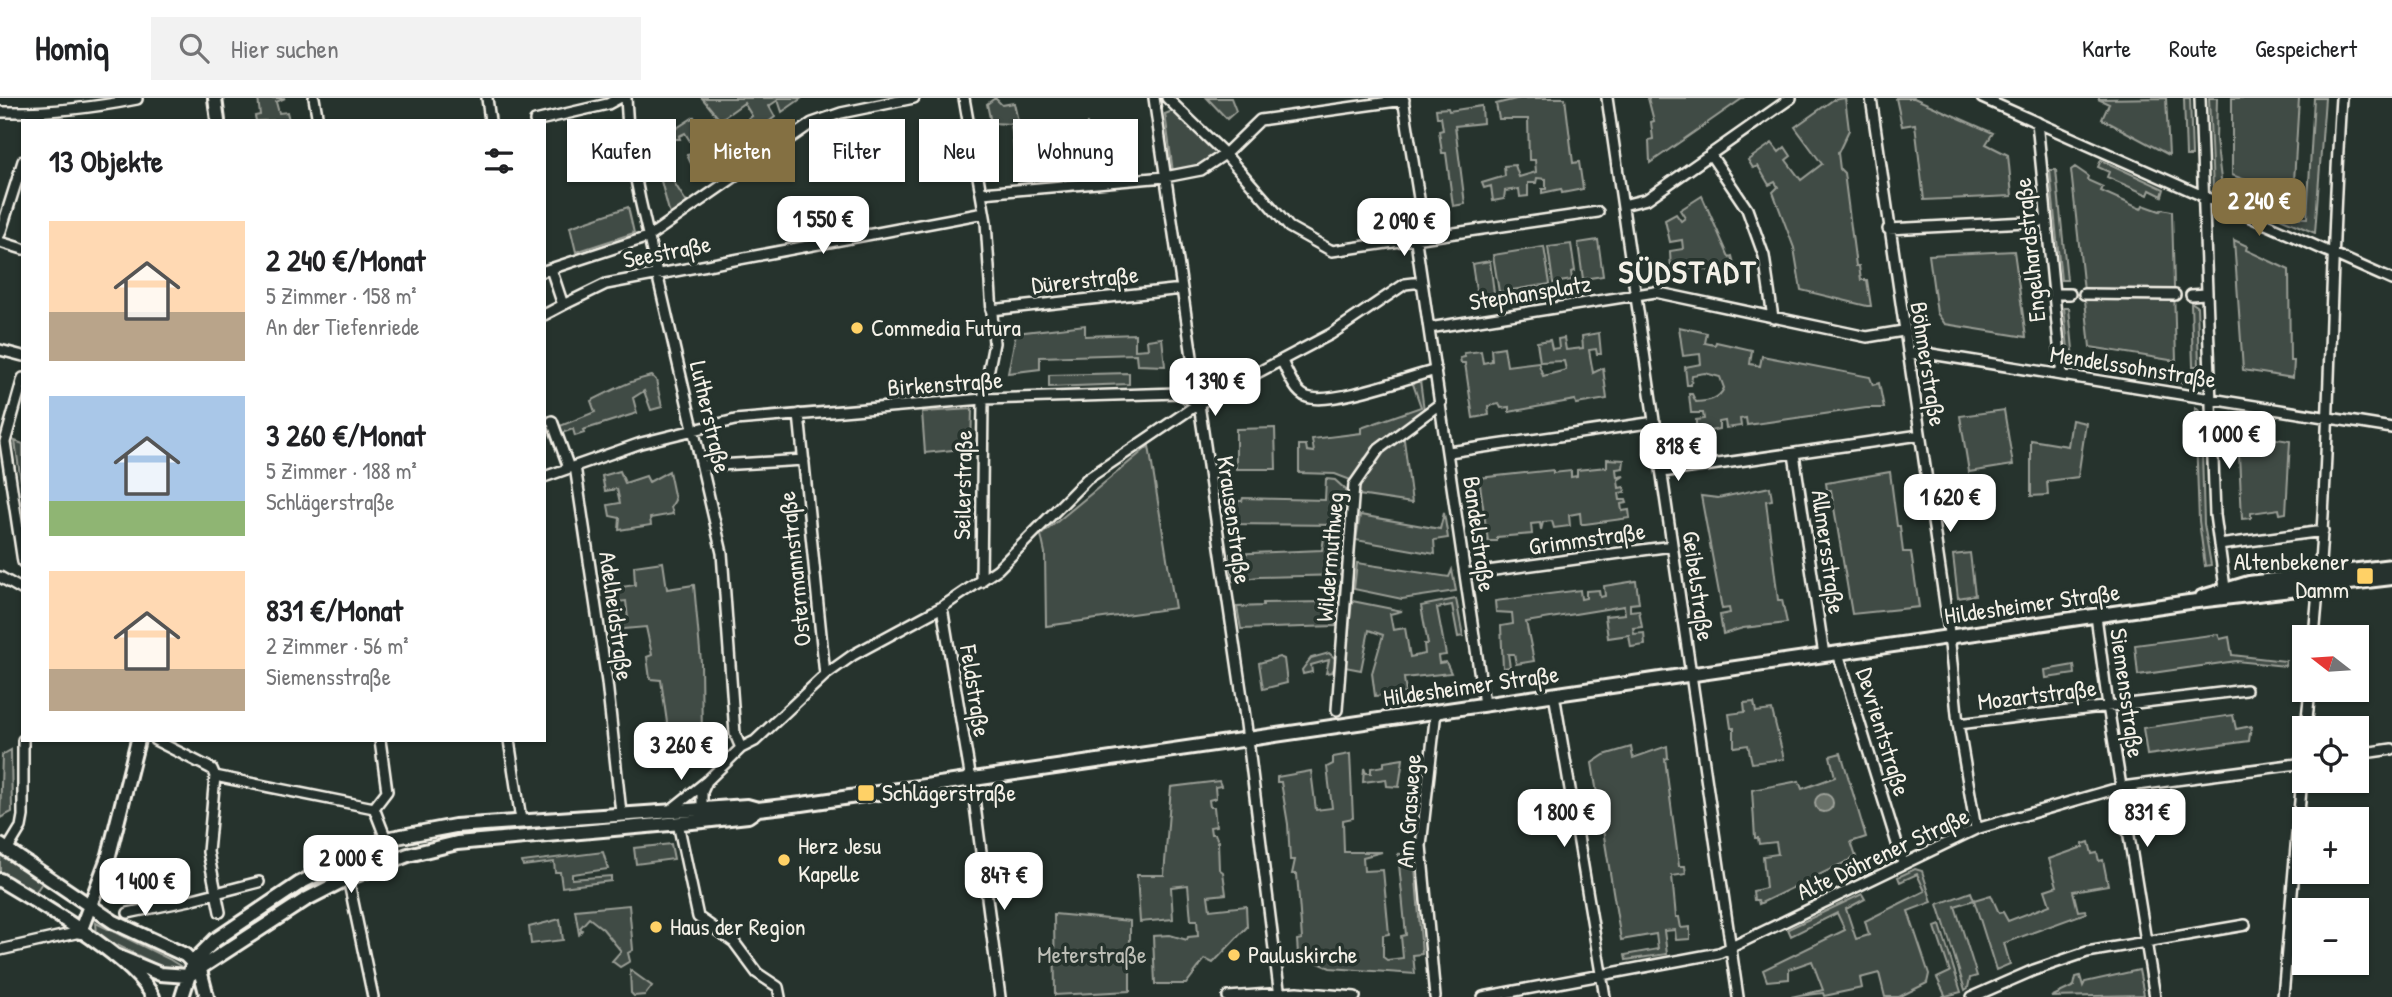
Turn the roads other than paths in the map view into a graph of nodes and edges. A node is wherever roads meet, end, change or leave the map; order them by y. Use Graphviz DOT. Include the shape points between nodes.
graph roads {
  1 [pos="215,98"];
  2 [pos="314,98"];
  3 [pos="486,98"];
  4 [pos="619,98"];
  5 [pos="626,98"];
  6 [pos="915,98"];
  7 [pos="964,98"];
  8 [pos="1154,98"];
  9 [pos="1167,98"];
  10 [pos="1607,98"];
  11 [pos="1791,98"];
  12 [pos="1871,98"];
  13 [pos="1982,98"];
  14 [pos="2200,98"];
  15 [pos="2341,98"];
  16 [pos="138,99"];
  17 [pos="1404,99"];
  18 [pos="0,111"];
  19 [pos="35,117"];
  20 [pos="218,119"];
  21 [pos="318,119"];
  22 [pos="490,119"];
  23 [pos="544,119"];
  24 [pos="2037,122"];
  25 [pos="1225,154"];
  26 [pos="1710,154"];
  27 [pos="21,167"];
  28 [pos="1165,177"];
  29 [pos="982,193"];
  30 [pos="2203,194"];
  31 [pos="1623,205"];
  32 [pos="1598,212"];
  33 [pos="984,213"];
  34 [pos="2045,220"];
  35 [pos="1888,229"];
  36 [pos="0,234"];
  37 [pos="648,237"];
  38 [pos="1420,239"];
  39 [pos="0,242"];
  40 [pos="21,248"];
  41 [pos="2332,254"];
  42 [pos="548,270"];
  43 [pos="656,274"];
  44 [pos="2392,280"];
  45 [pos="1422,282"];
  46 [pos="1182,289"];
  47 [pos="2054,294"];
  48 [pos="2070,294"];
  49 [pos="2084,294"];
  50 [pos="2206,294"];
  51 [pos="2175,295"];
  52 [pos="2191,295"];
  53 [pos="1636,296"];
  54 [pos="563,305"];
  55 [pos="992,310"];
  56 [pos="546,314"];
  57 [pos="1773,318"];
  58 [pos="1429,328"];
  59 [pos="1903,331"];
  60 [pos="0,350"];
  61 [pos="1910,354"];
  62 [pos="21,355"];
  63 [pos="1282,362"];
  64 [pos="1436,370"];
  65 [pos="2062,375"];
  66 [pos="21,385"];
  67 [pos="983,399"];
  68 [pos="2211,399"];
  69 [pos="1441,403"];
  70 [pos="1198,404"];
  71 [pos="799,414"];
  72 [pos="2329,418"];
  73 [pos="552,421"];
  74 [pos="1655,422"];
  75 [pos="2392,428"];
  76 [pos="693,429"];
  77 [pos="1920,435"];
  78 [pos="1449,452"];
  79 [pos="1794,454"];
  80 [pos="804,460"];
  81 [pos="702,466"];
  82 [pos="572,467"];
  83 [pos="1662,472"];
  84 [pos="546,476"];
  85 [pos="2323,531"];
  86 [pos="2219,545"];
  87 [pos="1672,546"];
  88 [pos="21,549"];
  89 [pos="2392,566"];
  90 [pos="1465,574"];
  91 [pos="0,577"];
  92 [pos="2392,578"];
  93 [pos="2319,579"];
  94 [pos="981,582"];
  95 [pos="2225,588"];
  96 [pos="21,589"];
  97 [pos="2189,602"];
  98 [pos="942,607"];
  99 [pos="2096,616"];
  100 [pos="2315,625"];
  101 [pos="1948,637"];
  102 [pos="1838,653"];
  103 [pos="1824,655"];
  104 [pos="825,675"];
  105 [pos="1691,675"];
  106 [pos="2246,690"];
  107 [pos="1554,694"];
  108 [pos="1484,704"];
  109 [pos="2108,706"];
  110 [pos="1337,710"];
  111 [pos="1436,711"];
  112 [pos="1958,724"];
  113 [pos="1247,740"];
  114 [pos="23,742"];
  115 [pos="137,742"];
  116 [pos="159,742"];
  117 [pos="380,742"];
  118 [pos="509,742"];
  119 [pos="741,748"];
  120 [pos="2392,749"];
  121 [pos="2369,752"];
  122 [pos="2292,765"];
  123 [pos="215,776"];
  124 [pos="969,780"];
  125 [pos="707,781"];
  126 [pos="2122,787"];
  127 [pos="2301,793"];
  128 [pos="374,808"];
  129 [pos="671,809"];
  130 [pos="621,813"];
  131 [pos="703,814"];
  132 [pos="522,820"];
  133 [pos="678,824"];
  134 [pos="1976,829"];
  135 [pos="386,839"];
  136 [pos="4,848"];
  137 [pos="1903,863"];
  138 [pos="348,878"];
  139 [pos="0,880"];
  140 [pos="259,882"];
  141 [pos="216,891"];
  142 [pos="90,908"];
  143 [pos="220,912"];
  144 [pos="128,913"];
  145 [pos="2245,925"];
  146 [pos="80,932"];
  147 [pos="2147,941"];
  148 [pos="1731,948"];
  149 [pos="0,950"];
  150 [pos="114,955"];
  151 [pos="197,966"];
  152 [pos="1600,975"];
  153 [pos="188,976"];
  154 [pos="1280,995"];
  155 [pos="153,997"];
  156 [pos="182,997"];
  157 [pos="207,997"];
  158 [pos="373,997"];
  159 [pos="780,997"];
  160 [pos="1000,997"];
  161 [pos="1228,997"];
  162 [pos="1354,997"];
  163 [pos="1435,997"];
  164 [pos="1483,997"];
  165 [pos="1605,997"];
  166 [pos="1738,997"];
  167 [pos="1972,997"];
  168 [pos="2155,997"];
  169 [pos="2283,997"];
  1 -- 20 [label="main road"];
  2 -- 21 [label="street"];
  3 -- 22 [label="street"];
  4 -- 23 [label="street"];
  5 -- 37 [label="street, Lutherstraße" via="629,144"];
  6 -- 37 [label="street" via="812,123"];
  7 -- 29 [label="street, Seilerstraße"];
  8 -- 28 [label="street, Krausenstraße"];
  9 -- 25 [label="street"];
  10 -- 31 [label="street, Geibelstraße"];
  11 -- 26 [label="street"];
  12 -- 35 [label="street, Böhmerstraße"];
  13 -- 24 [label="street"];
  14 -- 30 [label="street"];
  15 -- 41 [label="street"];
  16 -- 19 [label="street"];
  17 -- 25 [label="street" via="1261,120"];
  17 -- 38 [label="street, Bandelstraße"];
  18 -- 19 [label="street"];
  24 -- 30 [label="street"];
  24 -- 34 [label="street, Engelhardstraße"];
  25 -- 28 [label="street" via="1201,170"];
  25 -- 38 [label="street" via="1289,227 1325,248 1341,252"];
  26 -- 31 [label="street" via="1647,199"];
  26 -- 57 [label="street" via="1746,209 1764,256"];
  27 -- 36 [label="street"];
  28 -- 29 [label="street"];
  28 -- 46 [label="street, Krausenstraße"];
  29 -- 33 [label="street, Seilerstraße"];
  30 -- 41 [label="street"];
  30 -- 50 [label="street"];
  31 -- 53 [label="street, Geibelstraße"];
  32 -- 38 [label="street"];
  33 -- 43 [label="street, Seestraße"];
  33 -- 55 [label="street, Seilerstraße"];
  34 -- 35 [label="street"];
  34 -- 47 [label="street, Engelhardstraße"];
  35 -- 59 [label="street, Böhmerstraße"];
  37 -- 42 [label="street"];
  37 -- 43 [label="street, Lutherstraße"];
  38 -- 45 [label="street, Bandelstraße"];
  39 -- 40 [label="street"];
  41 -- 44 [label="street"];
  41 -- 72 [label="street"];
  42 -- 54 [label="street"];
  43 -- 54 [label="street, Seestraße" via="606,284"];
  43 -- 76 [label="street, Lutherstraße"];
  45 -- 58 [label="street, Bandelstraße"];
  45 -- 63 [label="street" via="1405,284"];
  46 -- 55 [label="street, Dürerstraße"];
  46 -- 70 [label="street, Krausenstraße"];
  47 -- 48 [label="street"];
  47 -- 65 [label="street, Engelhardstraße"];
  49 -- 51 [label="street"];
  50 -- 52 [label="street"];
  50 -- 68 [label="street"];
  53 -- 57 [label="street" via="1655,292"];
  53 -- 58 [label="street, Stephansplatz"];
  53 -- 74 [label="street, Geibelstraße"];
  54 -- 56 [label="street, Seestraße"];
  55 -- 67 [label="street, Seilerstraße" via="994,343"];
  57 -- 59 [label="street" via="1867,337"];
  58 -- 64 [label="street, Bandelstraße"];
  59 -- 61 [label="street, Böhmerstraße"];
  60 -- 62 [label="street"];
  61 -- 65 [label="street, Mendelssohnstraße"];
  61 -- 77 [label="street, Böhmerstraße"];
  63 -- 64 [label="street" via="1305,397 1314,398"];
  63 -- 70 [label="street"];
  64 -- 69 [label="street, Bandelstraße"];
  65 -- 68 [label="street, Mendelssohnstraße"];
  66 -- 88 [label="street" via="5,442"];
  67 -- 70 [label="street, Birkenstraße" via="1179,393"];
  67 -- 71 [label="street, Birkenstraße"];
  67 -- 94 [label="street, Seilerstraße"];
  68 -- 72 [label="street, Mendelssohnstraße"];
  68 -- 86 [label="street"];
  69 -- 78 [label="street, Bandelstraße"];
  69 -- 110 [label="street, Wildermuthweg" via="1380,449 1354,485"];
  70 -- 94 [label="street" via="1087,480"];
  70 -- 113 [label="street, Krausenstraße"];
  71 -- 76 [label="street, Birkenstraße"];
  71 -- 80 [label="street, Ostermannstraße"];
  72 -- 75 [label="street, Mendelssohnstraße"];
  72 -- 85 [label="street"];
  73 -- 82 [label="street, Adelheidstraße"];
  74 -- 78 [label="street"];
  74 -- 83 [label="street, Geibelstraße"];
  76 -- 81 [label="street, Lutherstraße"];
  76 -- 82 [label="street, Birkenstraße"];
  77 -- 79 [label="street"];
  77 -- 101 [label="street, Böhmerstraße"];
  78 -- 90 [label="street, Bandelstraße"];
  79 -- 83 [label="street"];
  79 -- 103 [label="street, Allmersstraße"];
  80 -- 81 [label="street, Ostermannstraße"];
  80 -- 104 [label="street, Ostermannstraße"];
  81 -- 119 [label="street, Lutherstraße" via="722,553 735,734"];
  82 -- 84 [label="street, Birkenstraße"];
  82 -- 130 [label="street, Adelheidstraße" via="607,682"];
  83 -- 87 [label="street, Geibelstraße"];
  85 -- 86 [label="street"];
  85 -- 93 [label="street"];
  86 -- 95 [label="street"];
  87 -- 90 [label="street, Grimmstraße"];
  87 -- 105 [label="street, Geibelstraße"];
  89 -- 93 [label="main road, Hildesheimer Straße"];
  90 -- 108 [label="street, Bandelstraße"];
  91 -- 96 [label="street"];
  92 -- 93 [label="main road, Hildesheimer Straße"];
  93 -- 95 [label="main road, Hildesheimer Straße"];
  93 -- 97 [label="main road, Hildesheimer Straße"];
  93 -- 100 [label="street"];
  94 -- 98 [label="street"];
  95 -- 97 [label="main road, Hildesheimer Straße"];
  97 -- 99 [label="main road, Hildesheimer Straße"];
  98 -- 104 [label="street" via="882,637"];
  98 -- 124 [label="street, Feldstraße"];
  99 -- 101 [label="main road, Hildesheimer Straße"];
  99 -- 109 [label="street, Siemensstraße"];
  101 -- 102 [label="main road, Hildesheimer Straße"];
  101 -- 112 [label="street, Böhmerstraße"];
  102 -- 103 [label="main road, Hildesheimer Straße"];
  102 -- 137 [label="street, Devrientstraße"];
  103 -- 105 [label="main road, Hildesheimer Straße"];
  104 -- 119 [label="street" via="755,741"];
  105 -- 107 [label="main road, Hildesheimer Straße"];
  105 -- 148 [label="street, Geibelstraße"];
  106 -- 109 [label="street, Mozartstraße"];
  107 -- 108 [label="main road, Hildesheimer Straße"];
  107 -- 152 [label="street"];
  108 -- 111 [label="main road, Hildesheimer Straße"];
  109 -- 112 [label="street, Mozartstraße"];
  109 -- 126 [label="street, Siemensstraße"];
  111 -- 113 [label="main road, Hildesheimer Straße"];
  111 -- 163 [label="street, Am Graswege" via="1421,846"];
  112 -- 134 [label="street, Böhmerstraße"];
  113 -- 124 [label="main road, Hildesheimer Straße"];
  113 -- 154 [label="street, Krausenstraße"];
  114 -- 136 [label="street" via="23,816 21,827"];
  115 -- 142 [label="main road"];
  116 -- 123 [label="street" via="212,769"];
  117 -- 128 [label="street" via="387,791"];
  118 -- 132 [label="street"];
  119 -- 125 [label="street"];
  120 -- 121 [label="street"];
  122 -- 126 [label="street, Alte Döhrener Straße"];
  123 -- 128 [label="street"];
  123 -- 141 [label="street" via="208,852"];
  124 -- 131 [label="main road, Hildesheimer Straße"];
  124 -- 160 [label="street, Feldstraße"];
  125 -- 129 [label="street"];
  125 -- 131 [label="street" via="702,792"];
  126 -- 134 [label="street, Alte Döhrener Straße"];
  126 -- 147 [label="street, Siemensstraße"];
  127 -- 169 [label="street"];
  128 -- 135 [label="street"];
  129 -- 130 [label="main road, Hildesheimer Straße"];
  129 -- 131 [label="main road, Hildesheimer Straße"];
  130 -- 132 [label="main road, Hildesheimer Straße"];
  131 -- 133 [label="main road, Hildesheimer Straße"];
  132 -- 135 [label="main road, Hildesheimer Straße"];
  133 -- 138 [label="main road, Hildesheimer Straße" via="457,843 408,855"];
  133 -- 159 [label="street" via="698,918 736,944 757,973 778,987"];
  134 -- 137 [label="street, Alte Döhrener Straße"];
  135 -- 151 [label="main road, Hildesheimer Straße" via="300,883 215,940"];
  136 -- 142 [label="main road"];
  137 -- 148 [label="street, Alte Döhrener Straße"];
  138 -- 151 [label="main road, Hildesheimer Straße"];
  138 -- 158 [label="street"];
  139 -- 146 [label="main road"];
  140 -- 141 [label="street"];
  141 -- 143 [label="street"];
  141 -- 144 [label="street"];
  142 -- 146 [label="main road"];
  142 -- 151 [label="main road"];
  145 -- 147 [label="street"];
  146 -- 149 [label="street"];
  146 -- 150 [label="main road"];
  147 -- 167 [label="street" via="2060,960"];
  147 -- 168 [label="street, Siemensstraße"];
  148 -- 152 [label="street, Alte Döhrener Straße"];
  148 -- 166 [label="street, Geibelstraße"];
  150 -- 153 [label="main road" via="160,974"];
  150 -- 155 [label="main road"];
  151 -- 153 [label="main road"];
  151 -- 157 [label="main road"];
  152 -- 164 [label="street, Alte Döhrener Straße"];
  152 -- 165 [label="street"];
  153 -- 156 [label="main road"];
  154 -- 161 [label="street"];
  154 -- 162 [label="street"];
}
